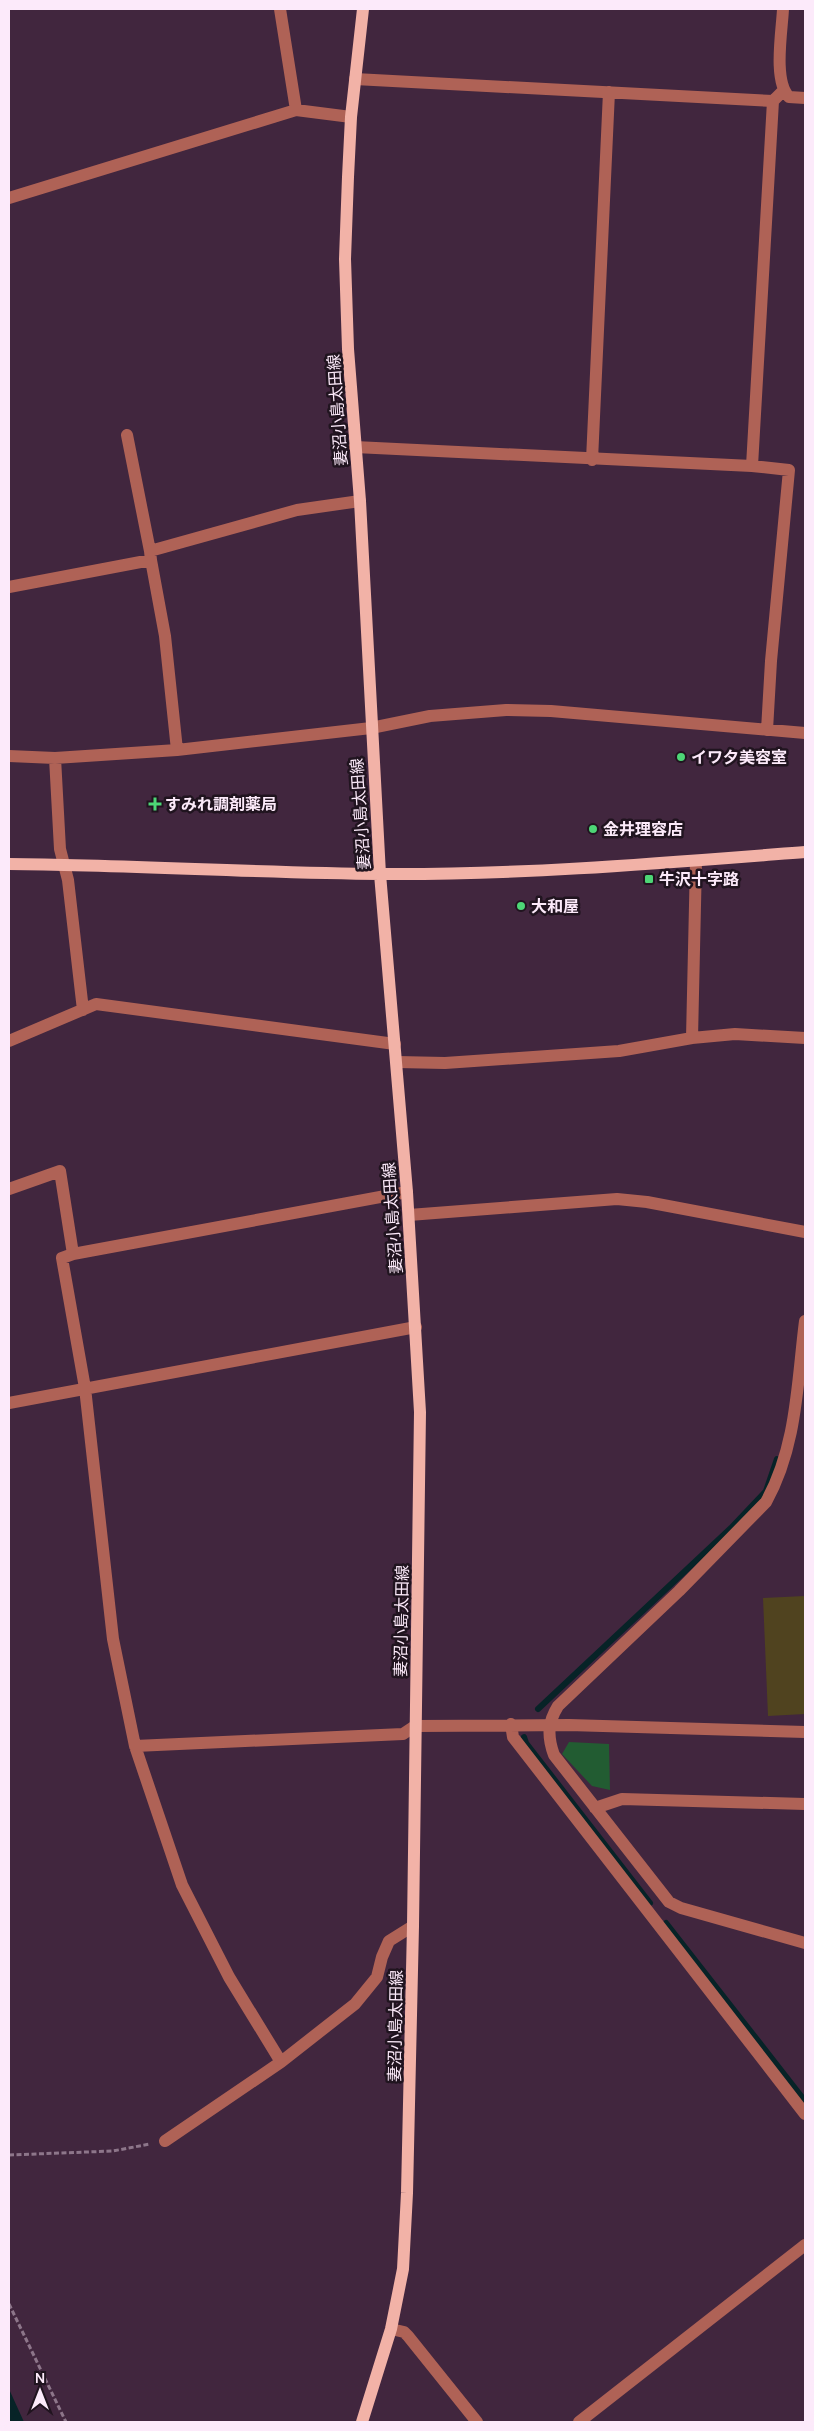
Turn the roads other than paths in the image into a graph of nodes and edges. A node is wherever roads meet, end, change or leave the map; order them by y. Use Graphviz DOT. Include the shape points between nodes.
graph roads {
  1 [pos="280,9"];
  2 [pos="362,9"];
  3 [pos="783,9"];
  4 [pos="355,79"];
  5 [pos="783,91"];
  6 [pos="609,92"];
  7 [pos="805,98"];
  8 [pos="773,101"];
  9 [pos="296,110"];
  10 [pos="351,117"];
  11 [pos="9,198"];
  12 [pos="127,436"];
  13 [pos="356,447"];
  14 [pos="592,460"];
  15 [pos="752,466"];
  16 [pos="360,501"];
  17 [pos="150,555"];
  18 [pos="9,587"];
  19 [pos="371,728"];
  20 [pos="767,730"];
  21 [pos="805,733"];
  22 [pos="177,750"];
  23 [pos="9,756"];
  24 [pos="55,758"];
  25 [pos="805,852"];
  26 [pos="696,861"];
  27 [pos="9,864"];
  28 [pos="65,865"];
  29 [pos="380,874"];
  30 [pos="83,1010"];
  31 [pos="692,1038"];
  32 [pos="805,1038"];
  33 [pos="9,1041"];
  34 [pos="395,1044"];
  35 [pos="397,1062"];
  36 [pos="9,1189"];
  37 [pos="407,1192"];
  38 [pos="409,1215"];
  39 [pos="805,1232"];
  40 [pos="67,1256"];
  41 [pos="805,1321"];
  42 [pos="416,1328"];
  43 [pos="85,1388"];
  44 [pos="9,1402"];
  45 [pos="799,1435"];
  46 [pos="511,1724"];
  47 [pos="549,1724"];
  48 [pos="415,1726"];
  49 [pos="805,1732"];
  50 [pos="135,1746"];
  51 [pos="805,1804"];
  52 [pos="595,1808"];
  53 [pos="413,1926"];
  54 [pos="805,1943"];
  55 [pos="281,2062"];
  56 [pos="805,2114"];
  57 [pos="165,2141"];
  58 [pos="805,2245"];
  59 [pos="391,2329"];
  60 [pos="362,2422"];
  61 [pos="477,2422"];
  62 [pos="579,2422"];
  1 -- 9 [label="street"];
  2 -- 4 [label="main road, 妻沼小島太田線"];
  3 -- 5 [label="street" via="780,78"];
  4 -- 6 [label="street"];
  4 -- 10 [label="main road, 妻沼小島太田線"];
  5 -- 7 [label="street" via="789,97"];
  5 -- 8 [label="street"];
  6 -- 8 [label="street"];
  6 -- 14 [label="street"];
  8 -- 15 [label="street"];
  9 -- 10 [label="street"];
  9 -- 11 [label="street"];
  10 -- 13 [label="main road, 妻沼小島太田線" via="345,259"];
  12 -- 17 [label="street"];
  13 -- 14 [label="street"];
  13 -- 16 [label="main road, 妻沼小島太田線"];
  14 -- 15 [label="street"];
  15 -- 20 [label="street" via="789,470"];
  16 -- 17 [label="street" via="297,510"];
  16 -- 19 [label="main road, 妻沼小島太田線"];
  17 -- 18 [label="street"];
  17 -- 22 [label="street" via="165,636"];
  19 -- 20 [label="street" via="430,716 506,710"];
  19 -- 22 [label="street"];
  19 -- 29 [label="main road, 妻沼小島太田線"];
  20 -- 21 [label="street"];
  22 -- 24 [label="street"];
  23 -- 24 [label="street"];
  24 -- 28 [label="street" via="60,850"];
  25 -- 26 [label="main road"];
  26 -- 29 [label="main road" via="586,869"];
  26 -- 31 [label="street"];
  27 -- 28 [label="main road"];
  28 -- 29 [label="main road"];
  28 -- 30 [label="street"];
  29 -- 34 [label="main road, 妻沼小島太田線"];
  30 -- 33 [label="street"];
  30 -- 34 [label="street" via="96,1004"];
  31 -- 32 [label="street" via="735,1034"];
  31 -- 35 [label="street" via="649,1047 566,1056 445,1063"];
  34 -- 35 [label="main road, 妻沼小島太田線"];
  35 -- 37 [label="main road, 妻沼小島太田線"];
  36 -- 40 [label="street" via="60,1171"];
  37 -- 38 [label="main road, 妻沼小島太田線"];
  37 -- 40 [label="street"];
  38 -- 39 [label="street" via="617,1199"];
  38 -- 42 [label="main road, 妻沼小島太田線"];
  40 -- 43 [label="street"];
  41 -- 45 [label="street"];
  42 -- 43 [label="street"];
  42 -- 48 [label="main road, 妻沼小島太田線" via="420,1422"];
  43 -- 44 [label="street"];
  43 -- 50 [label="street" via="113,1639"];
  45 -- 47 [label="street" via="766,1502 679,1591 558,1706"];
  46 -- 47 [label="street"];
  46 -- 48 [label="street"];
  46 -- 56 [label="street" via="513,1737"];
  47 -- 49 [label="street"];
  47 -- 52 [label="street" via="554,1755"];
  48 -- 50 [label="street" via="403,1734"];
  48 -- 53 [label="main road, 妻沼小島太田線"];
  50 -- 55 [label="street" via="182,1885 229,1977"];
  51 -- 52 [label="street" via="622,1799"];
  52 -- 54 [label="street" via="669,1902"];
  53 -- 55 [label="street" via="390,1941 377,1977 355,2004"];
  53 -- 59 [label="main road, 妻沼小島太田線" via="403,2269"];
  55 -- 57 [label="street"];
  58 -- 62 [label="street"];
  59 -- 60 [label="main road, 妻沼小島太田線"];
  59 -- 61 [label="street" via="408,2336"];
}
